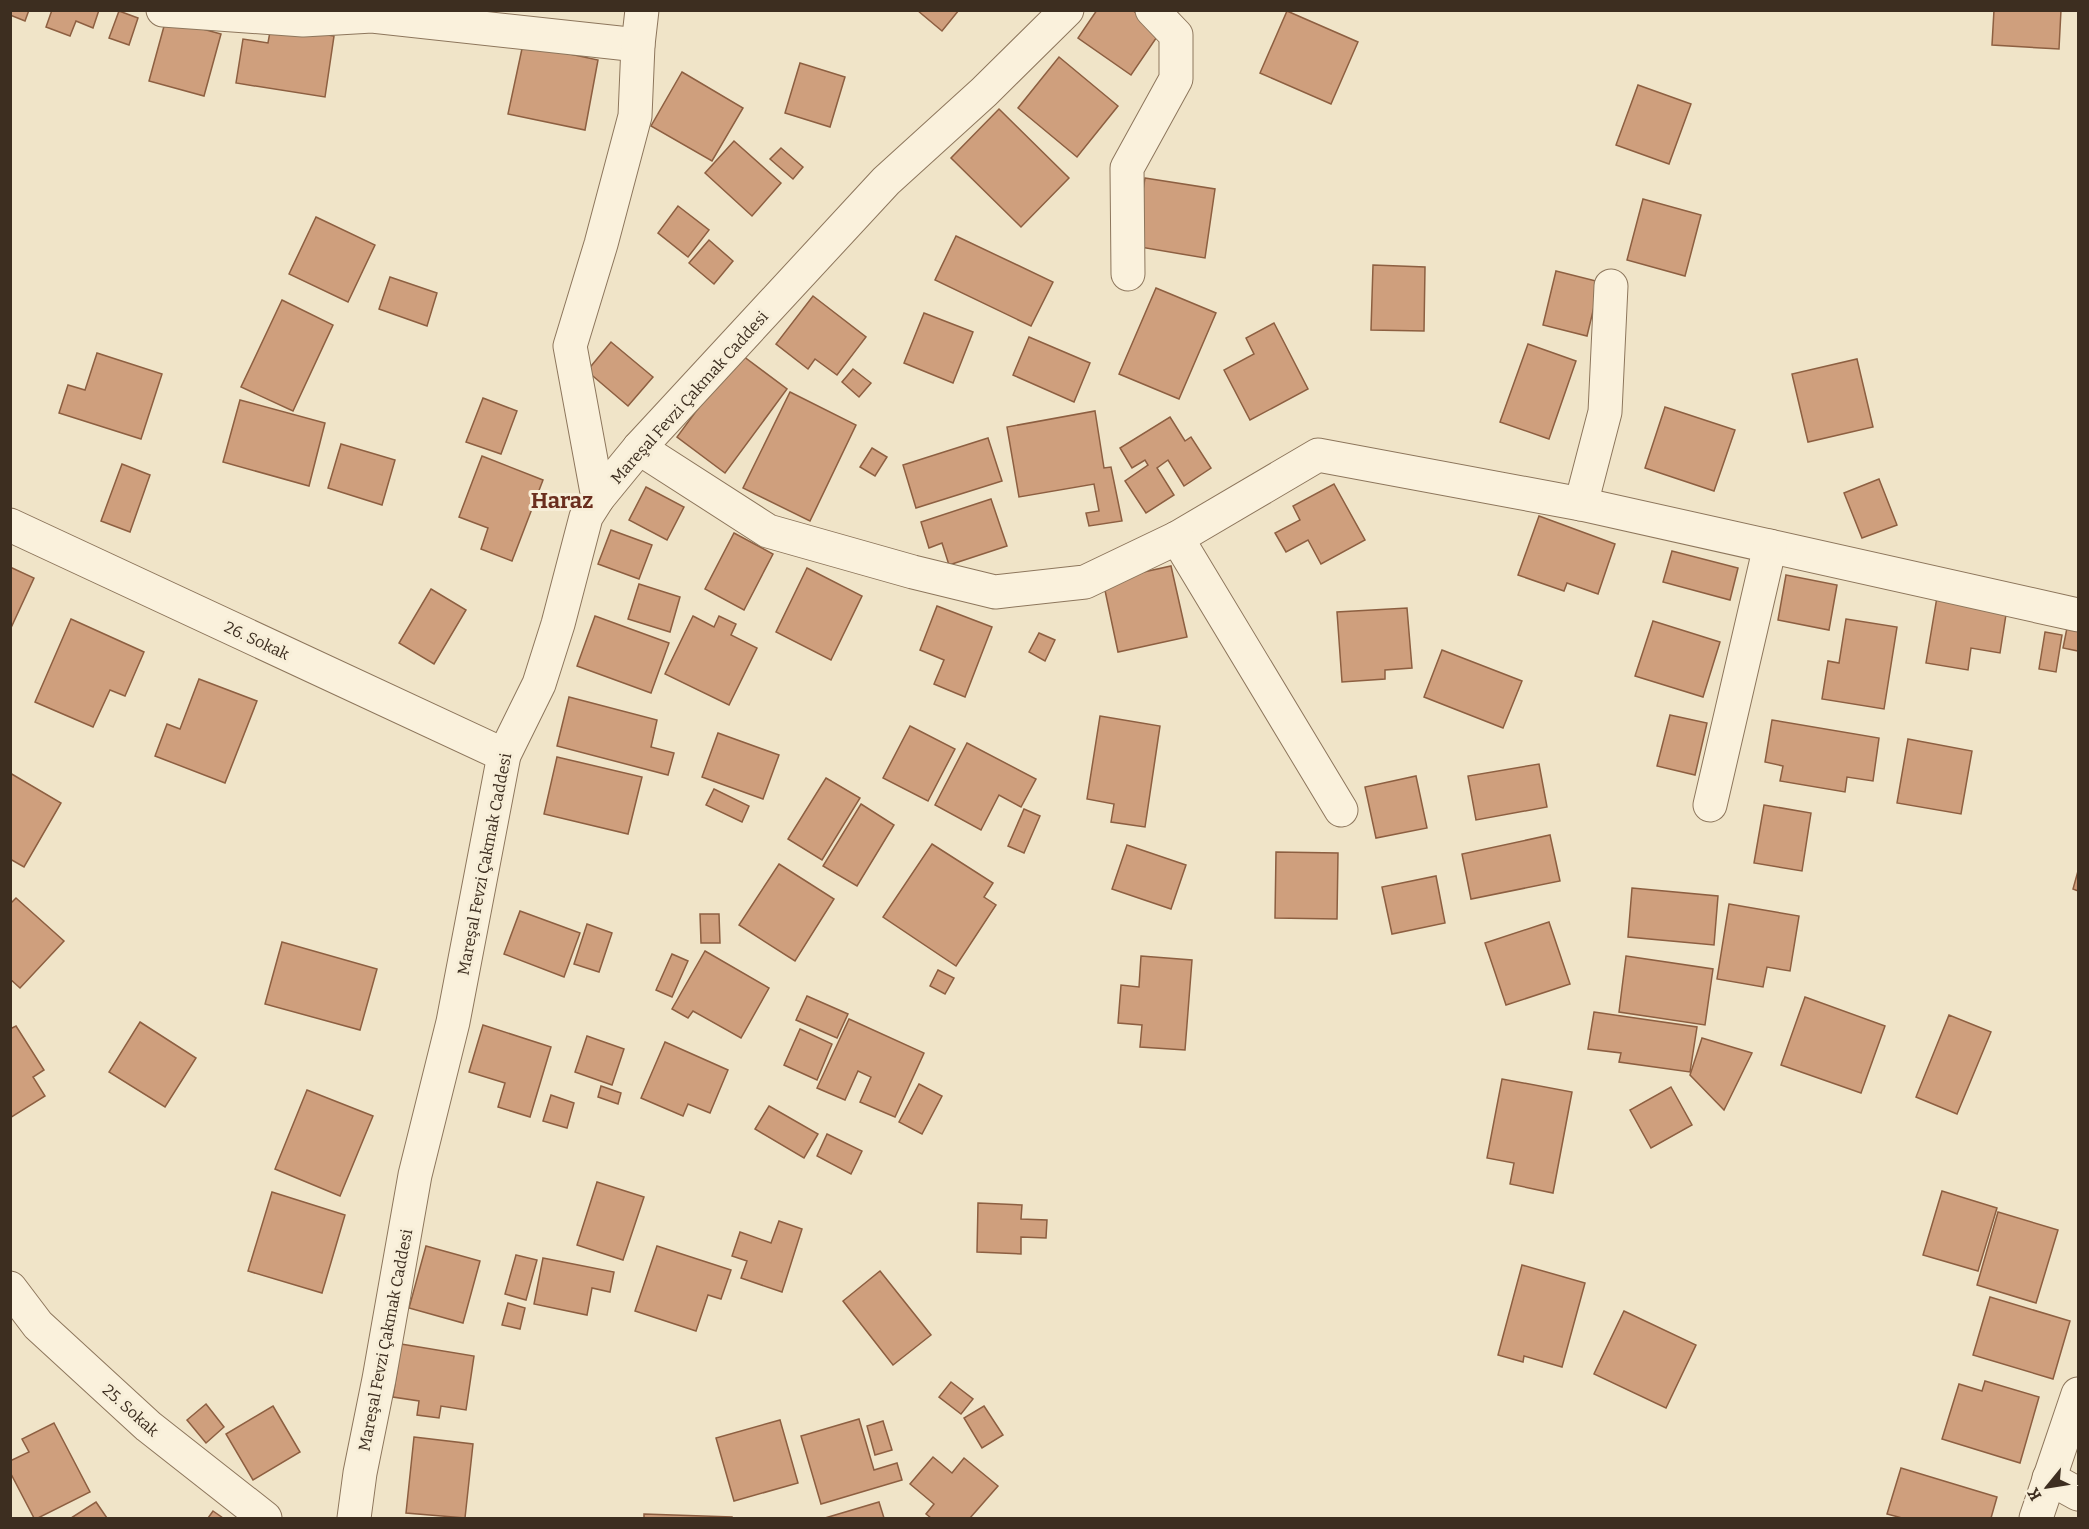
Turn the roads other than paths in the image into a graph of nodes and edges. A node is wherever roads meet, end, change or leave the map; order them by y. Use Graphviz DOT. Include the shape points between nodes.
graph roads {
  1 [pos="163,10"];
  2 [pos="642,10"];
  3 [pos="1067,10"];
  4 [pos="1152,10"];
  5 [pos="638,45"];
  6 [pos="1128,274"];
  7 [pos="1611,286"];
  8 [pos="639,448"];
  9 [pos="598,498"];
  10 [pos="1581,504"];
  11 [pos="10,525"];
  12 [pos="1177,538"];
  13 [pos="1770,546"];
  14 [pos="2079,615"];
  15 [pos="504,755"];
  16 [pos="1710,804"];
  17 [pos="1341,810"];
  18 [pos="10,1288"];
  19 [pos="2079,1394"];
  20 [pos="2049,1478"];
  21 [pos="2079,1494"];
  22 [pos="265,1518"];
  23 [pos="354,1518"];
  24 [pos="2036,1518"];
  1 -- 5 [label="street" via="303,20 372,16"];
  2 -- 5 [label="street"];
  3 -- 8 [label="street, Mareşal Fevzi Çakmak Caddesi" via="886,180"];
  4 -- 6 [label="street" via="1176,35 1176,79 1127,168"];
  5 -- 9 [label="street" via="635,116 570,346"];
  7 -- 10 [label="street" via="1605,412"];
  8 -- 9 [label="street, Mareşal Fevzi Çakmak Caddesi"];
  8 -- 12 [label="street" via="768,531 995,592 1085,582"];
  9 -- 15 [label="street, Mareşal Fevzi Çakmak Caddesi" via="586,517 539,684"];
  10 -- 12 [label="street" via="1318,455"];
  10 -- 13 [label="street"];
  11 -- 15 [label="street, 26. Sokak"];
  12 -- 17 [label="street"];
  13 -- 14 [label="street"];
  13 -- 16 [label="street"];
  15 -- 23 [label="street, Mareşal Fevzi Çakmak Caddesi" via="453,1022 415,1174"];
  18 -- 22 [label="street, 25. Sokak" via="38,1325 148,1426"];
  19 -- 20 [label="street"];
  20 -- 21 [label="street"];
  20 -- 24 [label="street"];
}
